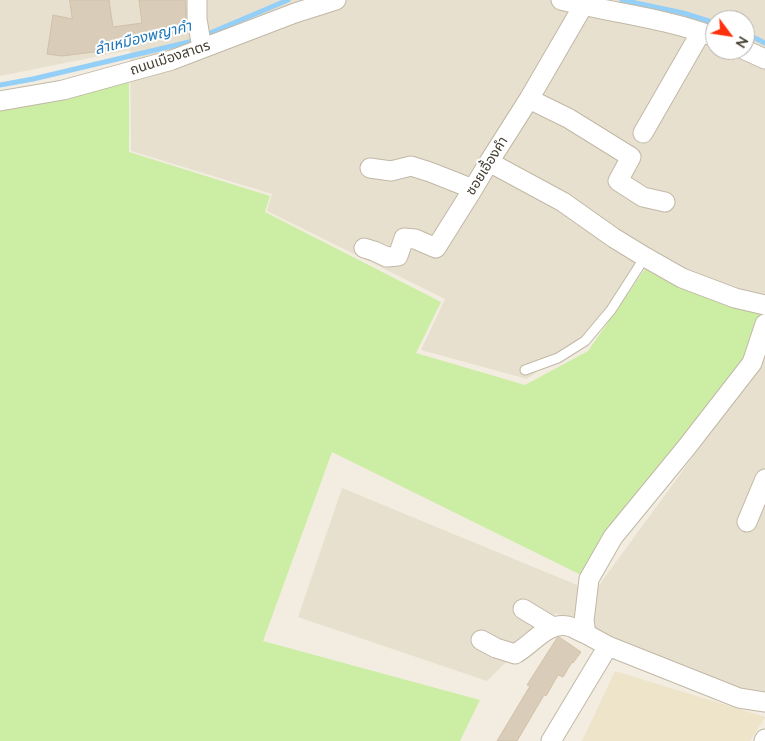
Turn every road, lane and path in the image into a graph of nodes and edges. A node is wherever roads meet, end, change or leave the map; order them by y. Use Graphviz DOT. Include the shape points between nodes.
graph roads {
  1 [pos="197,0"];
  2 [pos="336,0"];
  3 [pos="561,0"];
  4 [pos="293,6"];
  5 [pos="583,6"];
  6 [pos="705,34"];
  7 [pos="201,38"];
  8 [pos="705,40"];
  9 [pos="530,99"];
  10 [pos="0,101"];
  11 [pos="643,133"];
  12 [pos="489,162"];
  13 [pos="370,168"];
  14 [pos="473,189"];
  15 [pos="665,202"];
  16 [pos="364,248"];
  17 [pos="645,257"];
  18 [pos="765,305"];
  19 [pos="765,324"];
  20 [pos="525,370"];
  21 [pos="765,479"];
  22 [pos="747,522"];
  23 [pos="524,609"];
  24 [pos="553,627"];
  25 [pos="586,634"];
  26 [pos="481,640"];
  27 [pos="608,646"];
  28 [pos="765,702"];
  29 [pos="551,741"];
  1 -- 7 [label="street"];
  2 -- 4 [label="street, ถนนเมืองสาตร"];
  3 -- 5 [label="street"];
  4 -- 7 [label="street, ถนนเมืองสาตร"];
  5 -- 6 [label="street" via="665,22"];
  5 -- 9 [label="street, ซอยเอื้องคำ"];
  7 -- 10 [label="street, ถนนเมืองสาตร" via="172,60 63,90"];
  8 -- 11 [label="street"];
  9 -- 12 [label="street, ซอยเอื้องคำ"];
  9 -- 15 [label="street" via="631,157 618,181 643,196"];
  12 -- 14 [label="street, ซอยเอื้องคำ"];
  12 -- 17 [label="street" via="563,202"];
  13 -- 14 [label="street" via="391,171 411,166"];
  14 -- 16 [label="street, ซอยเอื้องคำ" via="436,248 404,238 398,256 387,258"];
  17 -- 18 [label="street" via="694,283"];
  17 -- 20 [label="lane" via="611,310 585,341 558,358"];
  19 -- 25 [label="street" via="752,363 613,537 589,579 584,621"];
  21 -- 22 [label="street"];
  23 -- 24 [label="street"];
  24 -- 25 [label="street" via="569,626"];
  24 -- 26 [label="street" via="515,654"];
  25 -- 27 [label="street"];
  27 -- 28 [label="street" via="738,698"];
  27 -- 29 [label="street"];
}
